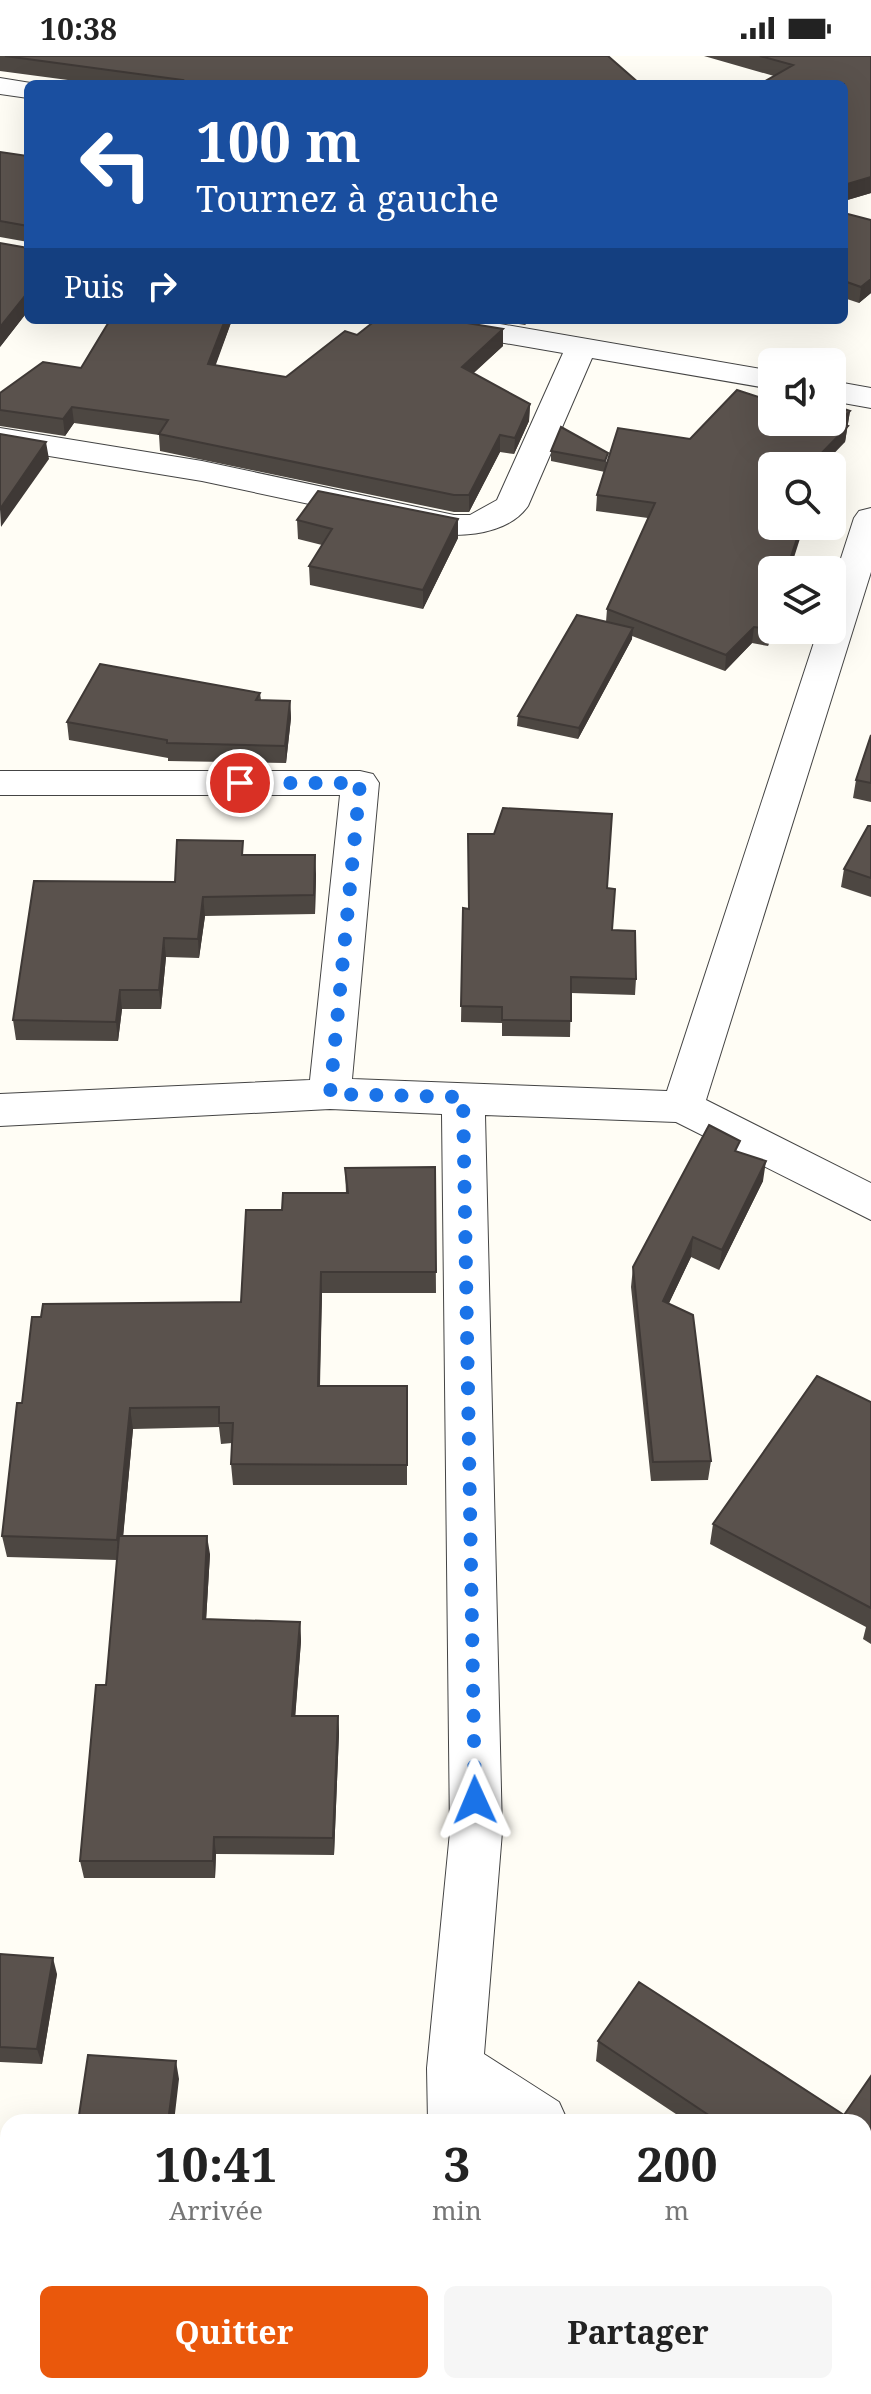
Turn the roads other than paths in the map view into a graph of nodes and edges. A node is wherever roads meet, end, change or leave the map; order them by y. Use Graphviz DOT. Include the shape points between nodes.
graph roads {
  1 [pos="0,86"];
  2 [pos="24,89"];
  3 [pos="446,324"];
  4 [pos="581,347"];
  5 [pos="758,378"];
  6 [pos="846,394"];
  7 [pos="871,398"];
  8 [pos="0,438"];
  9 [pos="871,518"];
  10 [pos="0,783"];
  11 [pos="330,1094"];
  12 [pos="463,1097"];
  13 [pos="683,1107"];
  14 [pos="0,1110"];
  15 [pos="871,1203"];
  16 [pos="456,2095"];
  17 [pos="514,2114"];
  1 -- 2 [label="street"];
  3 -- 4 [label="street"];
  4 -- 5 [label="street"];
  4 -- 8 [label="street" via="511,506 477,525 454,525 202,471"];
  6 -- 7 [label="street"];
  9 -- 13 [label="street"];
  10 -- 11 [label="street" via="360,783"];
  11 -- 12 [label="street"];
  11 -- 14 [label="street"];
  12 -- 13 [label="street"];
  12 -- 16 [label="street" via="476,1832"];
  13 -- 15 [label="street"];
  16 -- 17 [label="street"];
}
